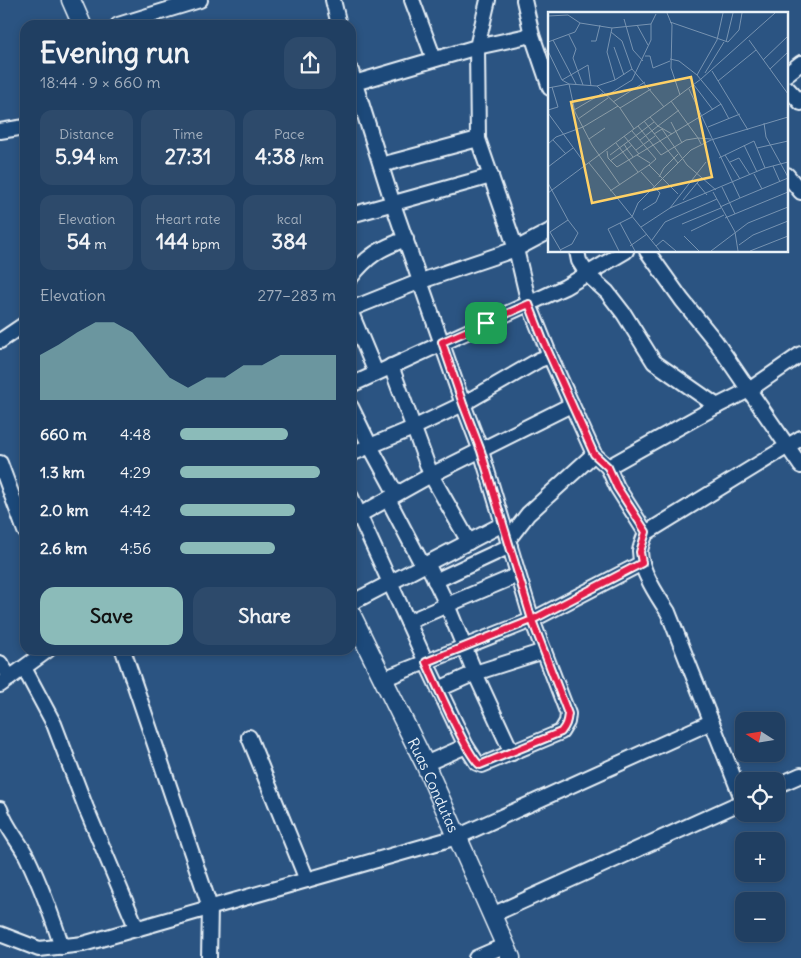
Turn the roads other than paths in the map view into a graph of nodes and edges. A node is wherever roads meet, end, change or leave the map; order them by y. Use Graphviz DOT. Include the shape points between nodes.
graph roads {
  1 [pos="71,0"];
  2 [pos="200,0"];
  3 [pos="333,0"];
  4 [pos="412,0"];
  5 [pos="488,0"];
  6 [pos="524,0"];
  7 [pos="80,20"];
  8 [pos="134,20"];
  9 [pos="338,20"];
  10 [pos="532,35"];
  11 [pos="477,47"];
  12 [pos="434,59"];
  13 [pos="801,63"];
  14 [pos="788,73"];
  15 [pos="356,78"];
  16 [pos="548,82"];
  17 [pos="788,89"];
  18 [pos="356,91"];
  19 [pos="801,103"];
  20 [pos="20,128"];
  21 [pos="0,131"];
  22 [pos="478,139"];
  23 [pos="381,165"];
  24 [pos="788,175"];
  25 [pos="491,176"];
  26 [pos="801,192"];
  27 [pos="393,204"];
  28 [pos="356,214"];
  29 [pos="548,232"];
  30 [pos="406,239"];
  31 [pos="516,249"];
  32 [pos="577,252"];
  33 [pos="624,252"];
  34 [pos="648,252"];
  35 [pos="356,271"];
  36 [pos="588,275"];
  37 [pos="421,281"];
  38 [pos="529,304"];
  39 [pos="356,307"];
  40 [pos="356,325"];
  41 [pos="20,327"];
  42 [pos="0,341"];
  43 [pos="442,342"];
  44 [pos="801,354"];
  45 [pos="550,356"];
  46 [pos="391,366"];
  47 [pos="376,373"];
  48 [pos="356,383"];
  49 [pos="748,390"];
  50 [pos="571,403"];
  51 [pos="463,404"];
  52 [pos="717,406"];
  53 [pos="356,417"];
  54 [pos="413,428"];
  55 [pos="801,438"];
  56 [pos="370,446"];
  57 [pos="786,447"];
  58 [pos="481,451"];
  59 [pos="356,452"];
  60 [pos="594,454"];
  61 [pos="0,463"];
  62 [pos="801,466"];
  63 [pos="608,467"];
  64 [pos="431,475"];
  65 [pos="392,496"];
  66 [pos="356,516"];
  67 [pos="20,517"];
  68 [pos="356,519"];
  69 [pos="504,524"];
  70 [pos="646,532"];
  71 [pos="469,542"];
  72 [pos="509,543"];
  73 [pos="642,563"];
  74 [pos="425,565"];
  75 [pos="518,575"];
  76 [pos="435,581"];
  77 [pos="390,583"];
  78 [pos="356,600"];
  79 [pos="447,605"];
  80 [pos="532,620"];
  81 [pos="408,622"];
  82 [pos="356,624"];
  83 [pos="465,646"];
  84 [pos="544,651"];
  85 [pos="41,655"];
  86 [pos="125,655"];
  87 [pos="426,662"];
  88 [pos="0,663"];
  89 [pos="24,668"];
  90 [pos="475,673"];
  91 [pos="384,679"];
  92 [pos="5,681"];
  93 [pos="439,689"];
  94 [pos="711,722"];
  95 [pos="249,737"];
  96 [pos="466,746"];
  97 [pos="512,752"];
  98 [pos="425,764"];
  99 [pos="801,775"];
  100 [pos="735,781"];
  101 [pos="785,782"];
  102 [pos="735,805"];
  103 [pos="0,809"];
  104 [pos="457,837"];
  105 [pos="308,880"];
  106 [pos="210,907"];
  107 [pos="492,915"];
  108 [pos="137,929"];
  109 [pos="0,934"];
  110 [pos="62,947"];
  111 [pos="508,951"];
  112 [pos="209,958"];
  113 [pos="476,958"];
  1 -- 7 [label="street"];
  2 -- 8 [label="street"];
  3 -- 9 [label="street"];
  4 -- 12 [label="street"];
  5 -- 11 [label="street"];
  6 -- 10 [label="street"];
  10 -- 11 [label="street"];
  10 -- 16 [label="street"];
  11 -- 12 [label="street"];
  11 -- 22 [label="street"];
  12 -- 15 [label="street"];
  13 -- 14 [label="street"];
  17 -- 19 [label="street"];
  18 -- 23 [label="street"];
  20 -- 21 [label="street"];
  22 -- 23 [label="street"];
  22 -- 25 [label="street"];
  23 -- 27 [label="street"];
  24 -- 26 [label="street"];
  25 -- 27 [label="street"];
  25 -- 31 [label="street"];
  27 -- 28 [label="street"];
  27 -- 30 [label="street"];
  29 -- 31 [label="street"];
  30 -- 35 [label="street" via="381,248"];
  30 -- 37 [label="street"];
  31 -- 37 [label="street"];
  31 -- 38 [label="street"];
  32 -- 36 [label="street"];
  33 -- 36 [label="street"];
  34 -- 49 [label="street"];
  36 -- 38 [label="street"];
  36 -- 52 [label="street" via="624,314 654,362"];
  37 -- 39 [label="street"];
  37 -- 43 [label="street"];
  38 -- 43 [label="street"];
  38 -- 45 [label="street"];
  40 -- 47 [label="street"];
  41 -- 42 [label="street"];
  43 -- 46 [label="street"];
  43 -- 51 [label="street"];
  44 -- 49 [label="street"];
  45 -- 50 [label="street"];
  45 -- 51 [label="street"];
  46 -- 47 [label="street"];
  46 -- 54 [label="street"];
  47 -- 48 [label="street"];
  49 -- 52 [label="street"];
  49 -- 57 [label="street"];
  50 -- 58 [label="street"];
  50 -- 60 [label="street"];
  51 -- 54 [label="street"];
  51 -- 58 [label="street"];
  52 -- 63 [label="street"];
  53 -- 56 [label="street"];
  54 -- 56 [label="street"];
  54 -- 64 [label="street"];
  55 -- 57 [label="street"];
  56 -- 59 [label="street"];
  56 -- 65 [label="street"];
  57 -- 62 [label="street"];
  57 -- 70 [label="street"];
  58 -- 64 [label="street"];
  58 -- 69 [label="street"];
  60 -- 63 [label="street"];
  60 -- 72 [label="street" via="528,514"];
  61 -- 67 [label="street"];
  63 -- 70 [label="street"];
  64 -- 65 [label="street"];
  64 -- 71 [label="street"];
  65 -- 66 [label="street"];
  65 -- 74 [label="street"];
  68 -- 77 [label="street"];
  69 -- 71 [label="street"];
  69 -- 72 [label="street"];
  70 -- 73 [label="street" via="640,552"];
  71 -- 74 [label="street"];
  72 -- 75 [label="street"];
  72 -- 76 [label="street"];
  73 -- 80 [label="street"];
  73 -- 94 [label="street" via="668,612"];
  74 -- 76 [label="street"];
  74 -- 77 [label="street"];
  75 -- 79 [label="street"];
  75 -- 80 [label="street"];
  76 -- 79 [label="street"];
  77 -- 78 [label="street"];
  77 -- 81 [label="street"];
  79 -- 81 [label="street"];
  79 -- 83 [label="street"];
  80 -- 83 [label="street"];
  80 -- 84 [label="street"];
  81 -- 87 [label="street"];
  82 -- 91 [label="street, Ruas Condutas"];
  83 -- 87 [label="street"];
  83 -- 90 [label="street"];
  84 -- 90 [label="street"];
  84 -- 97 [label="street" via="568,714 567,722 561,732"];
  85 -- 89 [label="street"];
  86 -- 106 [label="street"];
  87 -- 91 [label="street"];
  87 -- 93 [label="street"];
  88 -- 92 [label="street"];
  89 -- 92 [label="street"];
  89 -- 108 [label="street" via="54,724"];
  90 -- 93 [label="street"];
  90 -- 97 [label="street"];
  91 -- 98 [label="street, Ruas Condutas"];
  93 -- 96 [label="street"];
  94 -- 100 [label="street"];
  94 -- 104 [label="street"];
  95 -- 105 [label="street"];
  96 -- 97 [label="street" via="480,765"];
  96 -- 98 [label="street"];
  98 -- 104 [label="street, Ruas Condutas"];
  99 -- 101 [label="street"];
  102 -- 107 [label="street"];
  103 -- 110 [label="street" via="33,870"];
  104 -- 105 [label="street"];
  104 -- 107 [label="street, Ruas Condutas"];
  105 -- 106 [label="street"];
  106 -- 108 [label="street"];
  106 -- 112 [label="street"];
  107 -- 111 [label="street, Ruas Condutas"];
  108 -- 110 [label="street"];
  109 -- 110 [label="street" via="40,949"];
  111 -- 113 [label="street"];
}
